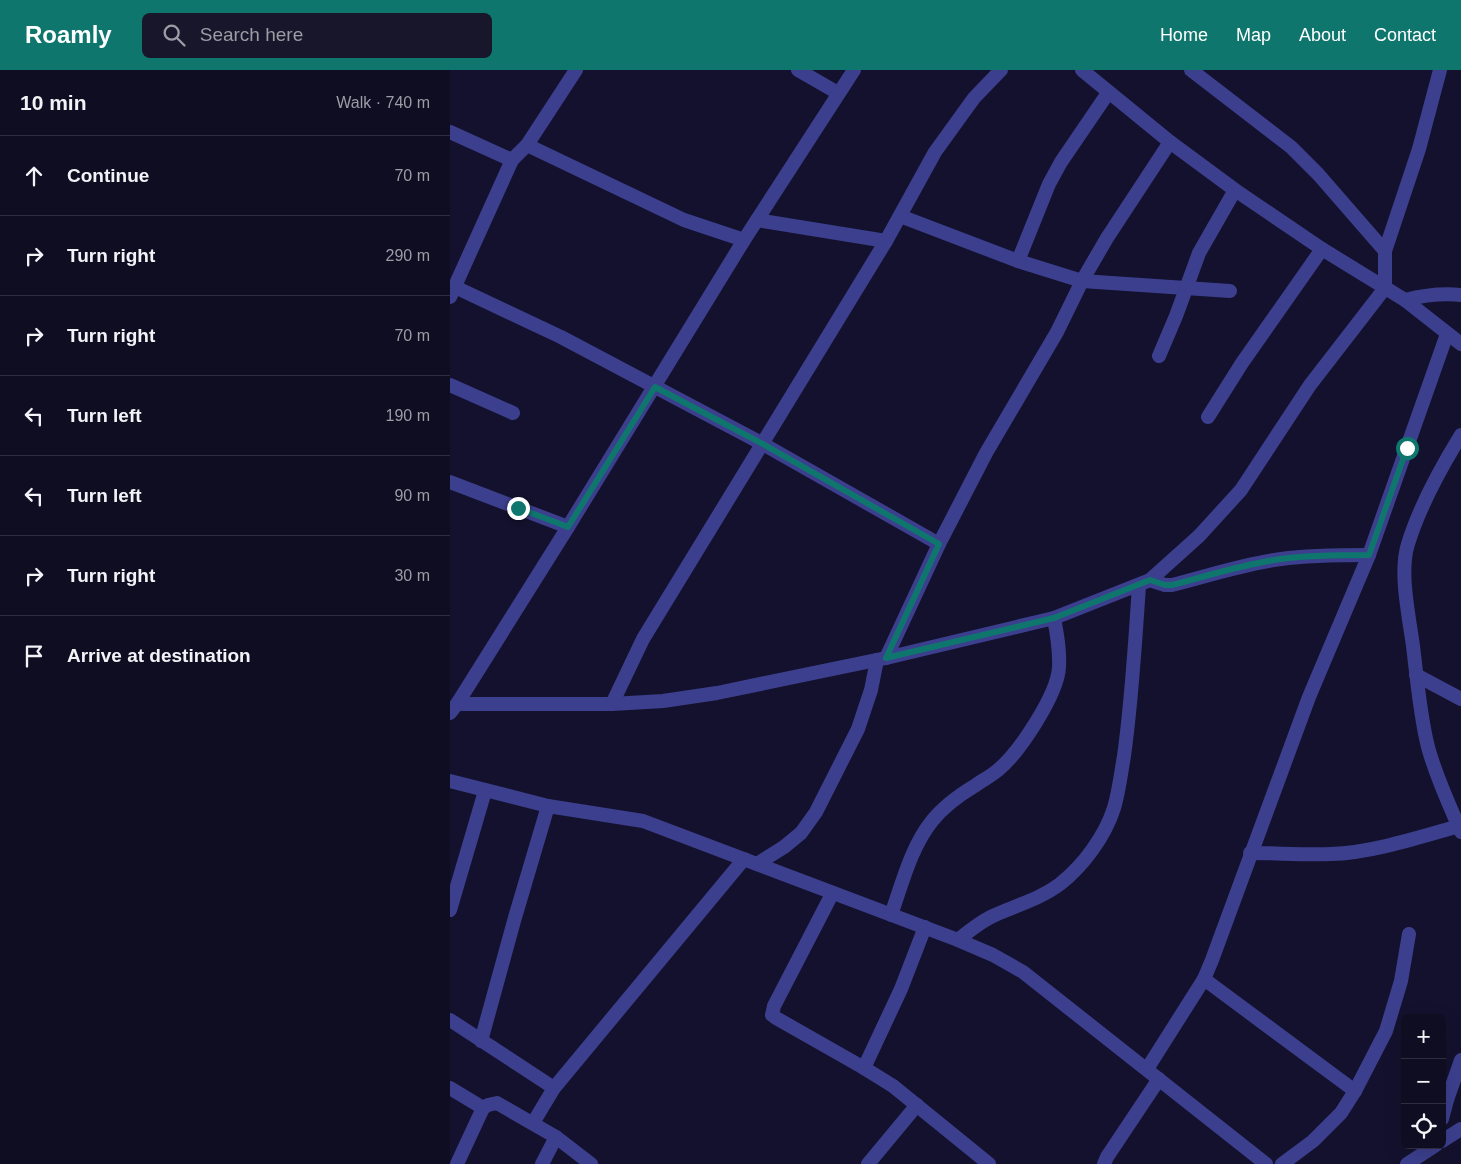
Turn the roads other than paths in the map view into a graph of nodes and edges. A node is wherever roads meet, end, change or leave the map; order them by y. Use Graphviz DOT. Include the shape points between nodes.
graph roads {
  1 [pos="576,70"];
  2 [pos="798,70"];
  3 [pos="854,70"];
  4 [pos="1002,70"];
  5 [pos="1082,70"];
  6 [pos="1191,70"];
  7 [pos="1440,70"];
  8 [pos="838,93"];
  9 [pos="1108,93"];
  10 [pos="450,132"];
  11 [pos="1170,142"];
  12 [pos="527,146"];
  13 [pos="512,160"];
  14 [pos="1235,190"];
  15 [pos="900,216"];
  16 [pos="758,220"];
  17 [pos="744,240"];
  18 [pos="886,241"];
  19 [pos="1322,249"];
  20 [pos="1385,251"];
  21 [pos="1018,261"];
  22 [pos="1082,281"];
  23 [pos="1185,288"];
  24 [pos="1385,288"];
  25 [pos="1230,291"];
  26 [pos="452,292"];
  27 [pos="1461,296"];
  28 [pos="1405,300"];
  29 [pos="1447,334"];
  30 [pos="1461,344"];
  31 [pos="1159,356"];
  32 [pos="450,385"];
  33 [pos="655,387"];
  34 [pos="513,413"];
  35 [pos="1208,417"];
  36 [pos="1461,435"];
  37 [pos="763,444"];
  38 [pos="450,482"];
  39 [pos="568,527"];
  40 [pos="939,544"];
  41 [pos="1369,555"];
  42 [pos="1144,583"];
  43 [pos="1054,618"];
  44 [pos="881,659"];
  45 [pos="1416,675"];
  46 [pos="1461,699"];
  47 [pos="612,704"];
  48 [pos="454,708"];
  49 [pos="450,782"];
  50 [pos="486,791"];
  51 [pos="548,806"];
  52 [pos="1460,829"];
  53 [pos="1250,853"];
  54 [pos="750,862"];
  55 [pos="832,894"];
  56 [pos="450,910"];
  57 [pos="891,915"];
  58 [pos="925,927"];
  59 [pos="1409,934"];
  60 [pos="958,940"];
  61 [pos="1204,979"];
  62 [pos="450,1020"];
  63 [pos="481,1041"];
  64 [pos="1461,1060"];
  65 [pos="864,1068"];
  66 [pos="1147,1069"];
  67 [pos="1159,1079"];
  68 [pos="450,1088"];
  69 [pos="554,1088"];
  70 [pos="1356,1090"];
  71 [pos="1446,1104"];
  72 [pos="917,1105"];
  73 [pos="483,1108"];
  74 [pos="533,1123"];
  75 [pos="1461,1129"];
  76 [pos="556,1137"];
  77 [pos="1446,1138"];
  78 [pos="1430,1149"];
  79 [pos="457,1164"];
  80 [pos="542,1164"];
  81 [pos="591,1164"];
  82 [pos="868,1164"];
  83 [pos="989,1164"];
  84 [pos="1104,1164"];
  85 [pos="1266,1164"];
  86 [pos="1282,1164"];
  87 [pos="1407,1164"];
  1 -- 12 [label="street"];
  2 -- 8 [label="street"];
  3 -- 8 [label="street"];
  4 -- 15 [label="street" via="974,98 935,152"];
  5 -- 9 [label="street"];
  6 -- 20 [label="street" via="1290,147"];
  7 -- 20 [label="street"];
  8 -- 16 [label="street"];
  9 -- 11 [label="street"];
  9 -- 21 [label="street" via="1049,184"];
  10 -- 13 [label="street"];
  11 -- 14 [label="street"];
  11 -- 22 [label="street"];
  12 -- 13 [label="street"];
  12 -- 17 [label="street" via="684,220"];
  13 -- 26 [label="street"];
  14 -- 19 [label="street"];
  14 -- 23 [label="street" via="1199,253"];
  15 -- 18 [label="street"];
  15 -- 21 [label="street"];
  16 -- 17 [label="street"];
  16 -- 18 [label="street"];
  17 -- 33 [label="street"];
  18 -- 37 [label="street"];
  19 -- 24 [label="street"];
  19 -- 35 [label="street"];
  20 -- 24 [label="street"];
  21 -- 22 [label="street"];
  22 -- 23 [label="street"];
  22 -- 40 [label="street" via="1057,332 986,452"];
  23 -- 25 [label="street"];
  23 -- 31 [label="street"];
  24 -- 28 [label="street"];
  24 -- 42 [label="street" via="1310,385 1241,490 1199,536"];
  26 -- 33 [label="street" via="562,337"];
  27 -- 28 [label="street" via="1424,295"];
  28 -- 29 [label="street"];
  29 -- 30 [label="street"];
  29 -- 41 [label="street"];
  32 -- 34 [label="street"];
  33 -- 37 [label="street"];
  33 -- 39 [label="street"];
  36 -- 45 [label="street" via="1424,504 1408,545 1405,579"];
  37 -- 40 [label="street"];
  37 -- 47 [label="street" via="643,639"];
  38 -- 39 [label="street"];
  39 -- 48 [label="street"];
  40 -- 44 [label="street"];
  41 -- 42 [label="street" via="1281,559 1228,569 1172,585"];
  41 -- 53 [label="street" via="1309,697"];
  42 -- 43 [label="street"];
  42 -- 60 [label="street" via="1118,793 1101,836 1085,859 1060,884 1038,898 994,915"];
  43 -- 44 [label="street"];
  43 -- 57 [label="street" via="1059,668 1054,687 1038,718 1019,747 998,770 973,786 932,821 914,852"];
  44 -- 47 [label="street" via="717,694 663,702"];
  44 -- 54 [label="street" via="858,729 816,812 801,833 784,847"];
  45 -- 46 [label="street"];
  45 -- 52 [label="street" via="1428,746 1440,786"];
  47 -- 48 [label="street"];
  49 -- 50 [label="street"];
  50 -- 51 [label="street"];
  50 -- 56 [label="street"];
  51 -- 54 [label="street" via="643,821"];
  51 -- 63 [label="street"];
  52 -- 53 [label="street" via="1332,854"];
  53 -- 61 [label="street" via="1227,924"];
  54 -- 55 [label="street"];
  54 -- 69 [label="street" via="677,942"];
  55 -- 57 [label="street"];
  55 -- 65 [label="street" via="772,1015"];
  57 -- 58 [label="street"];
  58 -- 60 [label="street"];
  58 -- 65 [label="street" via="901,989"];
  59 -- 70 [label="street" via="1401,981 1386,1031"];
  60 -- 66 [label="street" via="1023,972"];
  61 -- 66 [label="street"];
  61 -- 70 [label="street"];
  62 -- 63 [label="street"];
  63 -- 69 [label="street"];
  64 -- 71 [label="street"];
  65 -- 72 [label="street"];
  66 -- 67 [label="street"];
  67 -- 84 [label="street"];
  67 -- 85 [label="street"];
  68 -- 73 [label="street"];
  69 -- 74 [label="street"];
  70 -- 86 [label="street" via="1341,1113"];
  72 -- 82 [label="street"];
  72 -- 83 [label="street"];
  73 -- 74 [label="street" via="497,1103"];
  73 -- 79 [label="street"];
  74 -- 76 [label="street"];
  75 -- 77 [label="street"];
  76 -- 80 [label="street"];
  76 -- 81 [label="street"];
  78 -- 87 [label="street"];
}
